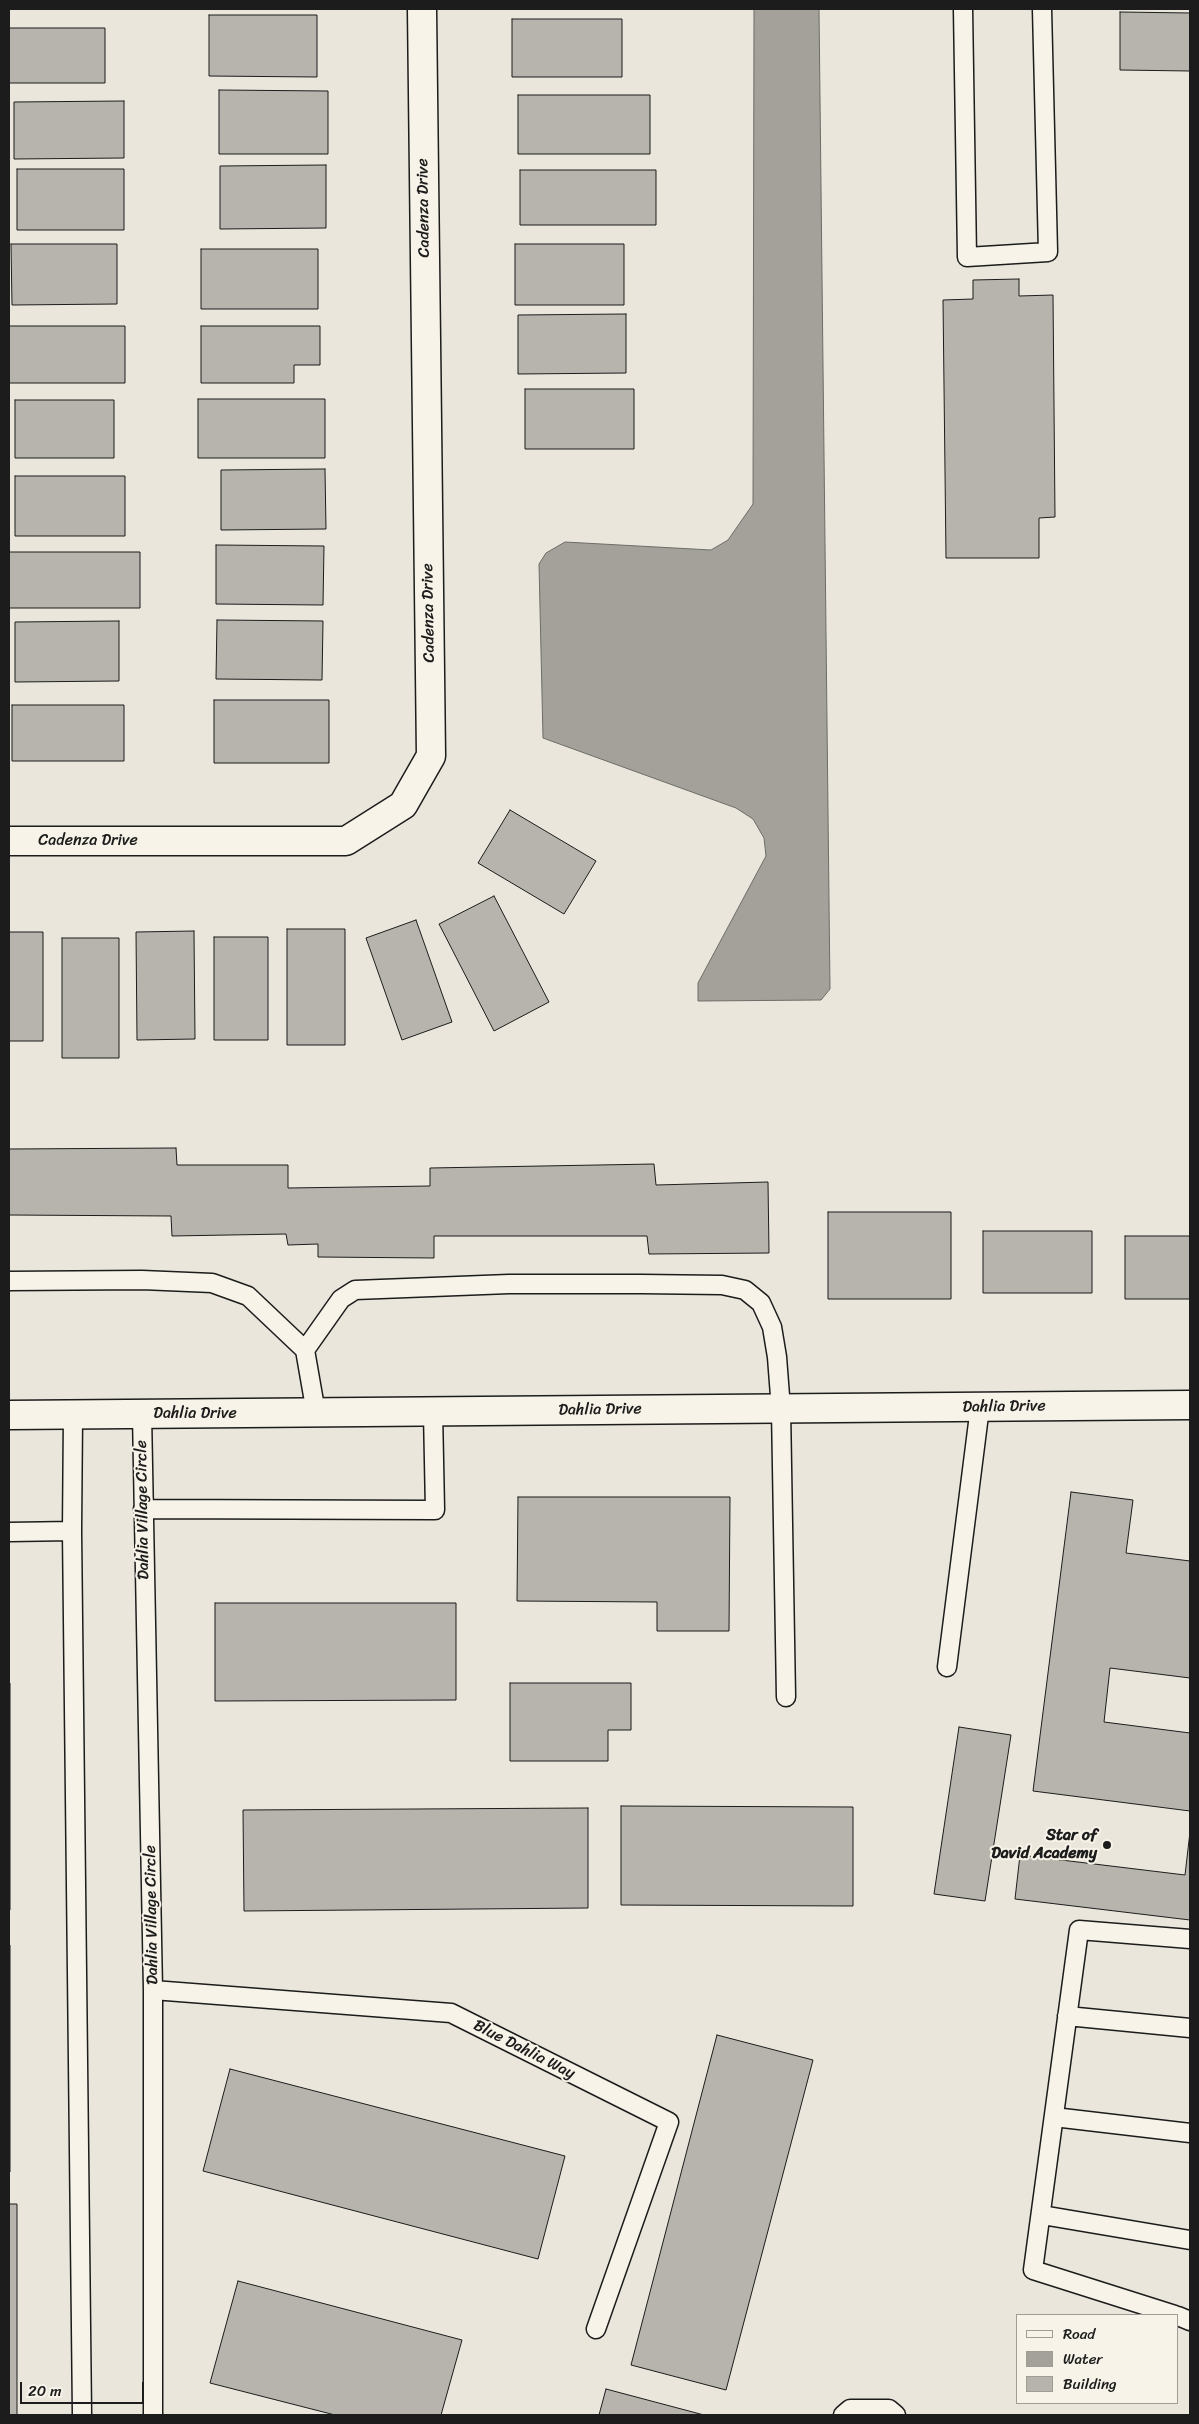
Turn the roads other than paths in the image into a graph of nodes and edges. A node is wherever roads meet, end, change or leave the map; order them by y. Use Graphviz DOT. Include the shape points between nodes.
graph roads {
  1 [pos="422,9"];
  2 [pos="963,9"];
  3 [pos="1042,9"];
  4 [pos="9,841"];
  5 [pos="9,1281"];
  6 [pos="305,1350"];
  7 [pos="1190,1405"];
  8 [pos="980,1407"];
  9 [pos="781,1408"];
  10 [pos="432,1412"];
  11 [pos="316,1413"];
  12 [pos="142,1414"];
  13 [pos="9,1415"];
  14 [pos="73,1415"];
  15 [pos="143,1509"];
  16 [pos="72,1531"];
  17 [pos="9,1532"];
  18 [pos="947,1667"];
  19 [pos="786,1697"];
  20 [pos="1190,1938"];
  21 [pos="153,1990"];
  22 [pos="1068,2016"];
  23 [pos="1190,2028"];
  24 [pos="1054,2117"];
  25 [pos="1190,2133"];
  26 [pos="1042,2215"];
  27 [pos="1190,2240"];
  28 [pos="1174,2314"];
  29 [pos="596,2329"];
  30 [pos="82,2415"];
  31 [pos="153,2415"];
  32 [pos="843,2415"];
  33 [pos="896,2415"];
  1 -- 4 [label="street, Cadenza Drive" via="431,756 403,805 346,841"];
  2 -- 3 [label="lane" via="967,257 1048,252"];
  5 -- 6 [label="lane" via="142,1280 212,1284 248,1296"];
  6 -- 9 [label="lane" via="341,1299 355,1290 509,1284 722,1285 745,1290 762,1303 772,1327"];
  6 -- 11 [label="lane"];
  7 -- 8 [label="street, Dahlia Drive"];
  8 -- 9 [label="street, Dahlia Drive"];
  8 -- 18 [label="lane"];
  9 -- 10 [label="street, Dahlia Drive"];
  9 -- 19 [label="lane"];
  10 -- 11 [label="street, Dahlia Drive"];
  10 -- 15 [label="lane" via="435,1510"];
  11 -- 12 [label="street, Dahlia Drive"];
  12 -- 14 [label="street, Dahlia Drive"];
  12 -- 15 [label="lane, Dahlia Village Circle"];
  13 -- 14 [label="street, Dahlia Drive"];
  14 -- 16 [label="lane"];
  15 -- 21 [label="lane, Dahlia Village Circle"];
  16 -- 17 [label="lane"];
  16 -- 30 [label="lane"];
  20 -- 22 [label="lane" via="1079,1930"];
  21 -- 29 [label="lane, Blue Dahlia Way" via="451,2013 669,2122"];
  21 -- 31 [label="lane, Dahlia Village Circle"];
  22 -- 23 [label="lane"];
  22 -- 24 [label="lane"];
  24 -- 25 [label="lane"];
  24 -- 26 [label="lane"];
  26 -- 27 [label="lane"];
  26 -- 28 [label="lane" via="1033,2270"];
  32 -- 33 [label="lane" via="850,2408 889,2409"];
}
